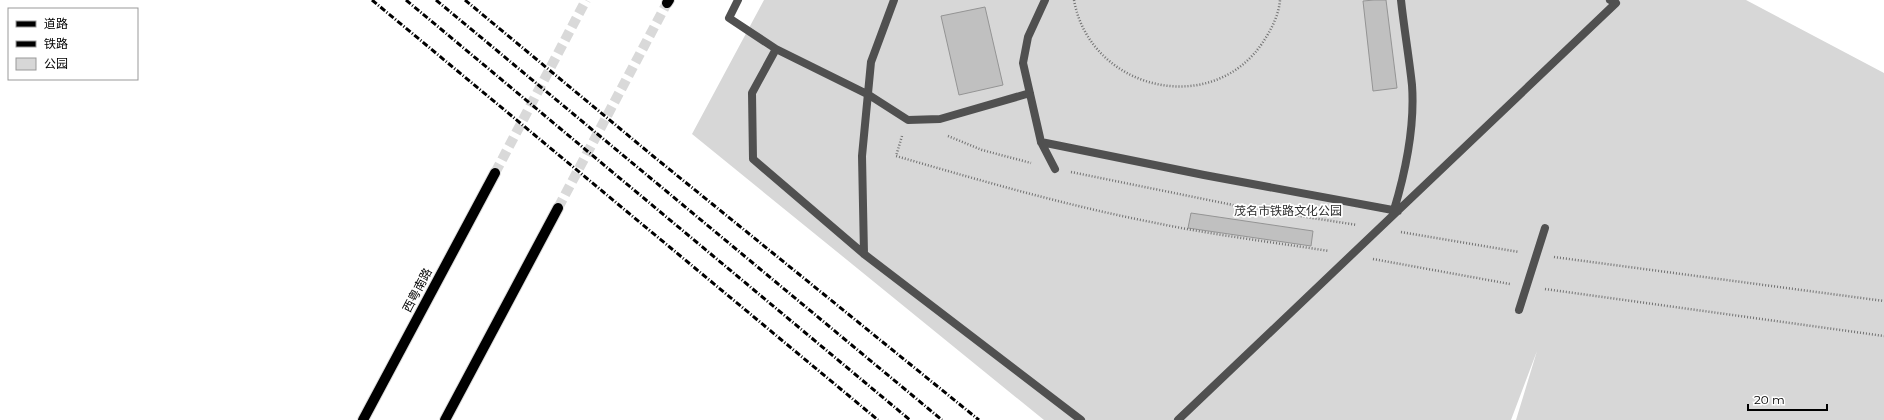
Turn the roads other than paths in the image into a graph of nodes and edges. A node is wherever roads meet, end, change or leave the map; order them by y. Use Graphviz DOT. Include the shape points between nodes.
graph roads {
  1 [pos="738,0"];
  2 [pos="894,0"];
  3 [pos="1045,0"];
  4 [pos="1401,0"];
  5 [pos="1610,0"];
  6 [pos="776,49"];
  7 [pos="1030,93"];
  8 [pos="868,95"];
  9 [pos="1041,142"];
  10 [pos="1055,169"];
  11 [pos="495,173"];
  12 [pos="558,208"];
  13 [pos="1396,210"];
  14 [pos="1544,228"];
  15 [pos="864,254"];
  16 [pos="1519,310"];
  17 [pos="363,420"];
  18 [pos="445,420"];
  19 [pos="1081,420"];
  20 [pos="1178,420"];
  1 -- 6 [label="lane" via="729,18"];
  2 -- 8 [label="lane" via="872,62"];
  3 -- 7 [label="lane" via="1028,37 1024,63"];
  4 -- 13 [label="lane" via="1412,86 1411,132"];
  5 -- 13 [label="lane" via="1616,3"];
  6 -- 8 [label="lane"];
  6 -- 15 [label="lane" via="752,93 753,159"];
  7 -- 8 [label="lane" via="940,118 908,120"];
  7 -- 9 [label="lane"];
  8 -- 15 [label="lane" via="862,156"];
  9 -- 10 [label="lane"];
  9 -- 13 [label="lane"];
  11 -- 17 [label="main road, 西粤南路"];
  12 -- 18 [label="main road"];
  13 -- 20 [label="lane"];
  14 -- 16 [label="lane"];
  15 -- 19 [label="lane"];
}
